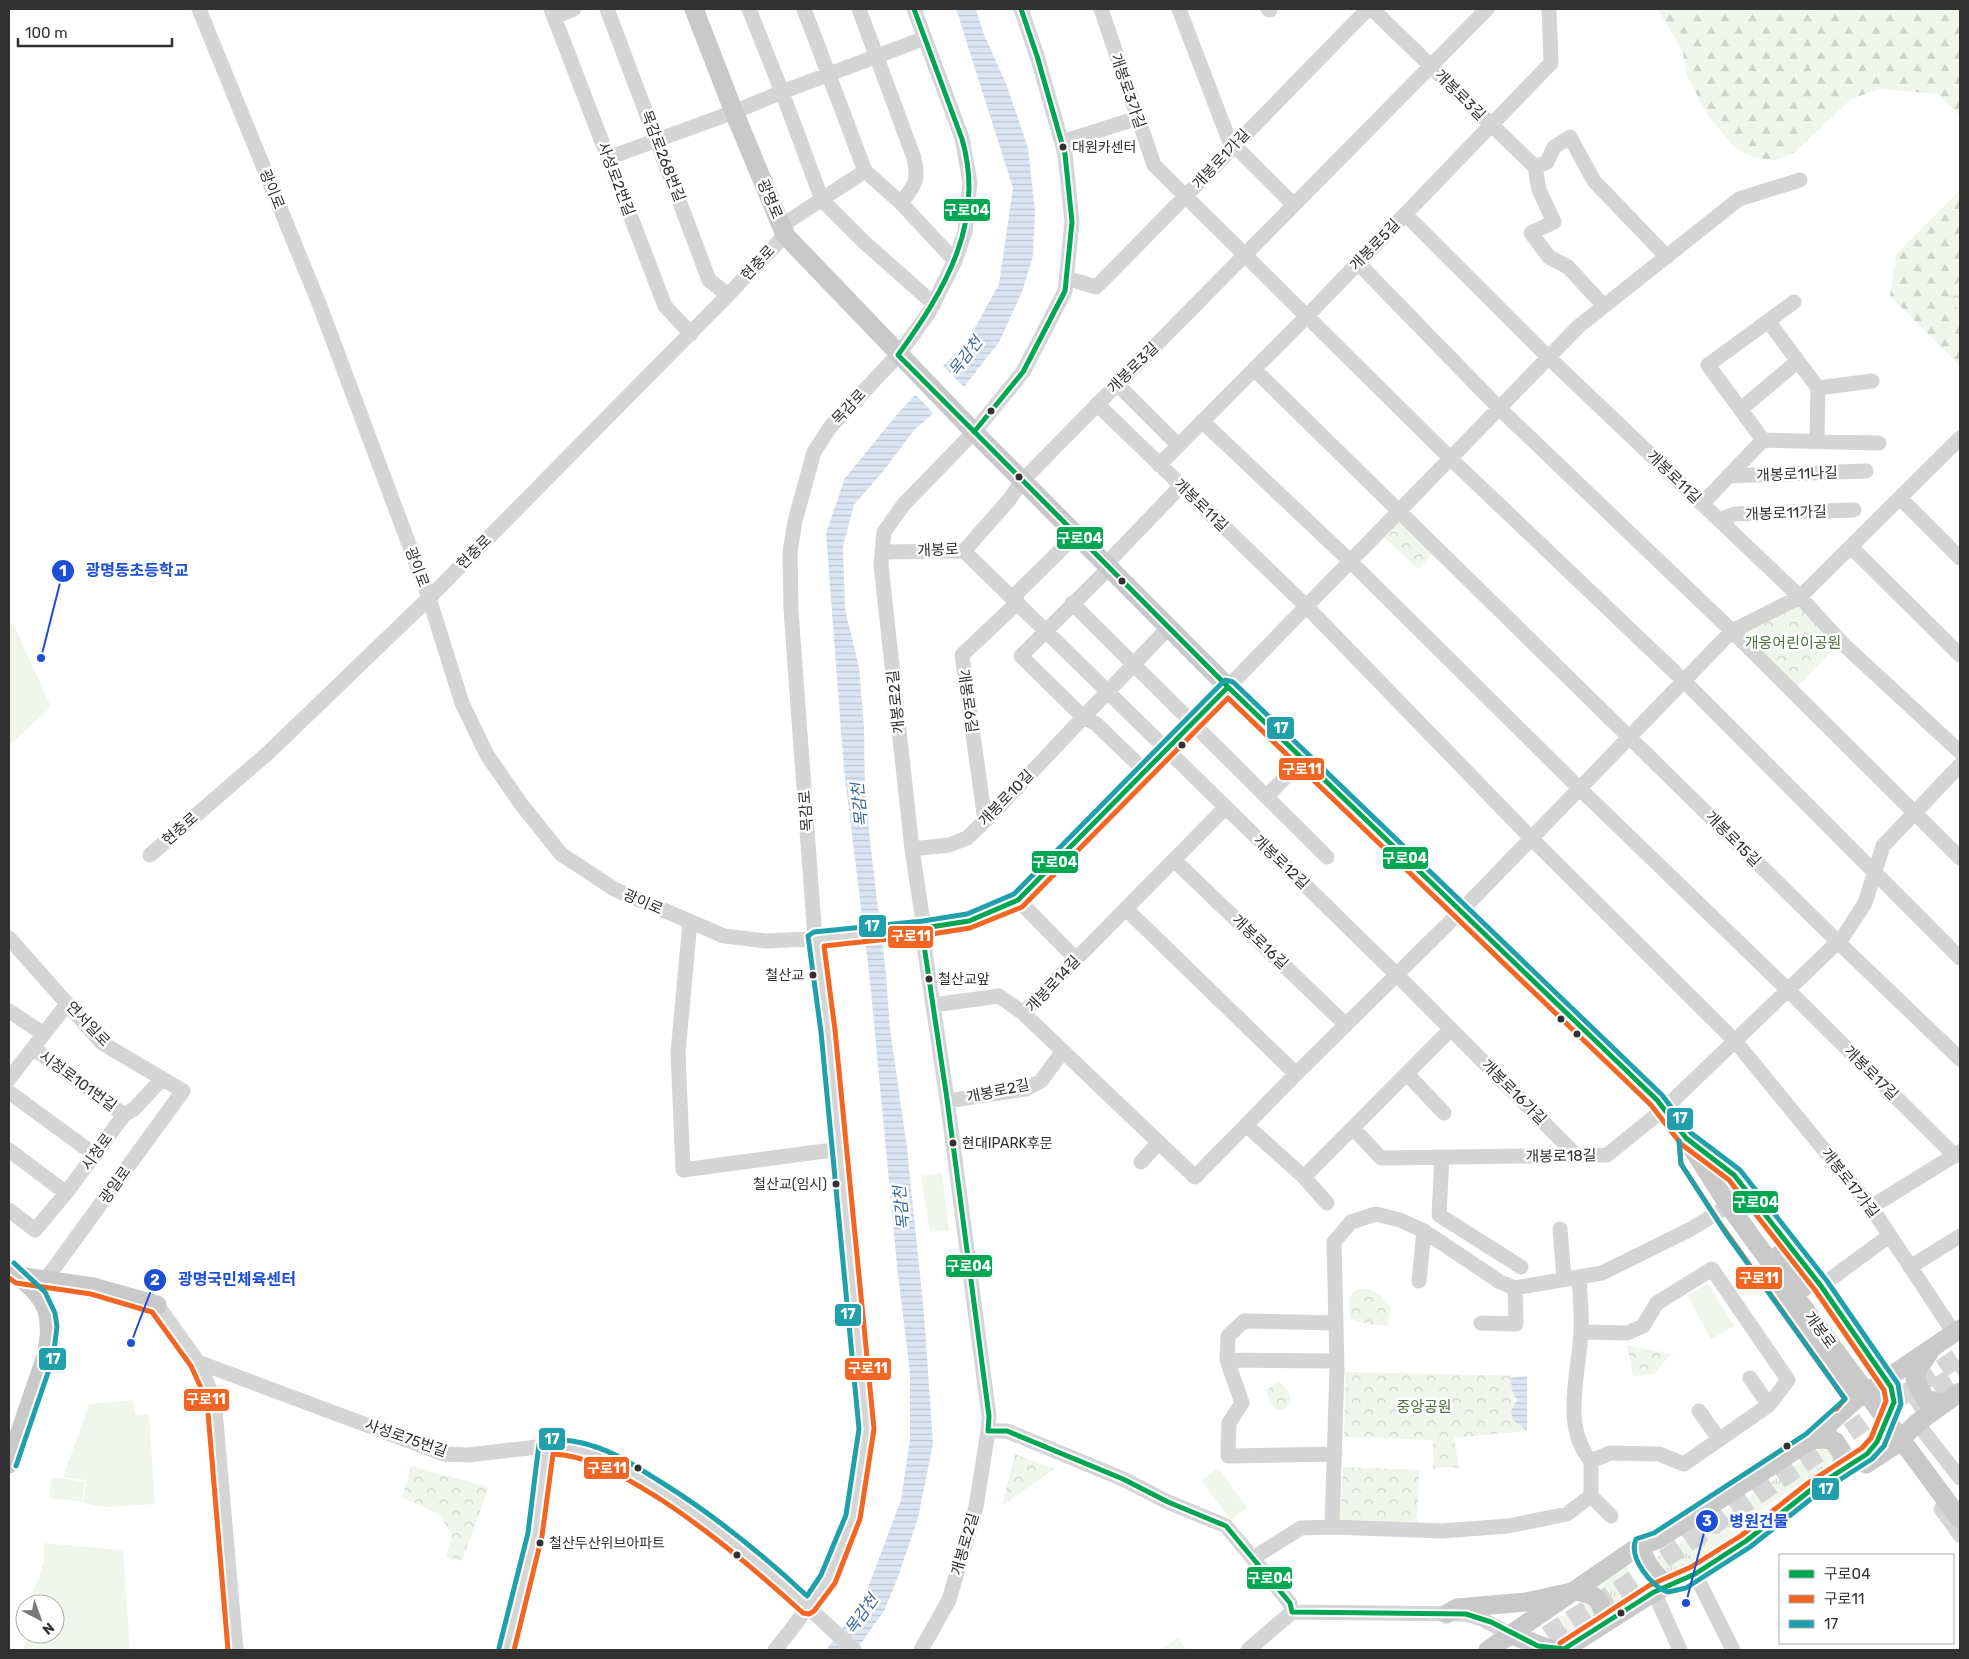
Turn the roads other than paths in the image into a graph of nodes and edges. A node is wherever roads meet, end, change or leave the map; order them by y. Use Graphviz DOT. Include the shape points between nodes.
graph roads {
  1 [pos="199,9"];
  2 [pos="574,9"];
  3 [pos="607,9"];
  4 [pos="694,9"];
  5 [pos="749,9"];
  6 [pos="804,9"];
  7 [pos="859,9"];
  8 [pos="914,9"];
  9 [pos="1021,9"];
  10 [pos="1101,9"];
  11 [pos="1179,9"];
  12 [pos="1368,9"];
  13 [pos="1372,9"];
  14 [pos="1487,9"];
  15 [pos="1549,9"];
  16 [pos="553,13"];
  17 [pos="925,38"];
  18 [pos="876,56"];
  19 [pos="1431,66"];
  20 [pos="829,74"];
  21 [pos="782,92"];
  22 [pos="734,112"];
  23 [pos="1138,118"];
  24 [pos="1490,125"];
  25 [pos="657,140"];
  26 [pos="1062,142"];
  27 [pos="1234,145"];
  28 [pos="608,158"];
  29 [pos="1535,168"];
  30 [pos="865,171"];
  31 [pos="1800,180"];
  32 [pos="1186,198"];
  33 [pos="822,200"];
  34 [pos="901,203"];
  35 [pos="1294,205"];
  36 [pos="1405,214"];
  37 [pos="785,235"];
  38 [pos="1244,256"];
  39 [pos="1666,257"];
  40 [pos="955,260"];
  41 [pos="1358,263"];
  42 [pos="1066,278"];
  43 [pos="728,296"];
  44 [pos="1794,302"];
  45 [pos="934,304"];
  46 [pos="1604,306"];
  47 [pos="1306,317"];
  48 [pos="1768,321"];
  49 [pos="691,334"];
  50 [pos="1548,357"];
  51 [pos="902,358"];
  52 [pos="1798,361"];
  53 [pos="1254,369"];
  54 [pos="1872,381"];
  55 [pos="1117,384"];
  56 [pos="1818,388"];
  57 [pos="1097,404"];
  58 [pos="1499,408"];
  59 [pos="1741,409"];
  60 [pos="1202,421"];
  61 [pos="972,430"];
  62 [pos="1763,440"];
  63 [pos="1817,442"];
  64 [pos="1879,443"];
  65 [pos="1178,445"];
  66 [pos="1957,447"];
  67 [pos="1450,458"];
  68 [pos="1159,465"];
  69 [pos="1866,471"];
  70 [pos="1728,476"];
  71 [pos="1022,480"];
  72 [pos="1181,486"];
  73 [pos="1900,498"];
  74 [pos="1702,504"];
  75 [pos="1854,510"];
  76 [pos="1398,512"];
  77 [pos="1720,520"];
  78 [pos="1076,535"];
  79 [pos="1851,547"];
  80 [pos="964,551"];
  81 [pos="882,552"];
  82 [pos="1960,558"];
  83 [pos="1350,561"];
  84 [pos="1107,566"];
  85 [pos="1800,597"];
  86 [pos="429,598"];
  87 [pos="1017,603"];
  88 [pos="1072,603"];
  89 [pos="1306,606"];
  90 [pos="1169,627"];
  91 [pos="1045,630"];
  92 [pos="1732,631"];
  93 [pos="1960,655"];
  94 [pos="1134,665"];
  95 [pos="1683,680"];
  96 [pos="1228,687"];
  97 [pos="1108,693"];
  98 [pos="1084,718"];
  99 [pos="1192,724"];
  100 [pos="1629,736"];
  101 [pos="1166,750"];
  102 [pos="1960,752"];
  103 [pos="1303,759"];
  104 [pos="1960,764"];
  105 [pos="1145,771"];
  106 [pos="1579,788"];
  107 [pos="1266,797"];
  108 [pos="1225,808"];
  109 [pos="1914,814"];
  110 [pos="985,821"];
  111 [pos="1532,838"];
  112 [pos="912,849"];
  113 [pos="150,855"];
  114 [pos="1327,857"];
  115 [pos="1960,858"];
  116 [pos="1174,860"];
  117 [pos="1875,872"];
  118 [pos="1018,900"];
  119 [pos="1126,909"];
  120 [pos="1461,911"];
  121 [pos="690,922"];
  122 [pos="920,928"];
  123 [pos="9,938"];
  124 [pos="820,938"];
  125 [pos="1838,942"];
  126 [pos="1960,958"];
  127 [pos="1076,959"];
  128 [pos="1397,975"];
  129 [pos="1788,990"];
  130 [pos="67,1004"];
  131 [pos="933,1005"];
  132 [pos="9,1011"];
  133 [pos="1023,1013"];
  134 [pos="1346,1025"];
  135 [pos="1451,1029"];
  136 [pos="44,1034"];
  137 [pos="1735,1040"];
  138 [pos="33,1048"];
  139 [pos="1063,1051"];
  140 [pos="1960,1059"];
  141 [pos="1296,1074"];
  142 [pos="1407,1074"];
  143 [pos="9,1079"];
  144 [pos="162,1079"];
  145 [pos="183,1091"];
  146 [pos="9,1092"];
  147 [pos="947,1101"];
  148 [pos="1664,1109"];
  149 [pos="1444,1113"];
  150 [pos="124,1115"];
  151 [pos="1246,1125"];
  152 [pos="1353,1128"];
  153 [pos="1686,1138"];
  154 [pos="1159,1142"];
  155 [pos="840,1149"];
  156 [pos="9,1150"];
  157 [pos="1958,1154"];
  158 [pos="95,1155"];
  159 [pos="1577,1156"];
  160 [pos="1442,1157"];
  161 [pos="1141,1162"];
  162 [pos="1304,1177"];
  163 [pos="66,1193"];
  164 [pos="1326,1203"];
  165 [pos="1871,1207"];
  166 [pos="1724,1208"];
  167 [pos="9,1210"];
  168 [pos="1560,1229"];
  169 [pos="1424,1231"];
  170 [pos="1889,1236"];
  171 [pos="1960,1236"];
  172 [pos="1521,1267"];
  173 [pos="1910,1268"];
  174 [pos="13,1272"];
  175 [pos="1564,1278"];
  176 [pos="1580,1278"];
  177 [pos="46,1279"];
  178 [pos="1419,1281"];
  179 [pos="1515,1288"];
  180 [pos="1806,1290"];
  181 [pos="157,1305"];
  182 [pos="1336,1323"];
  183 [pos="1481,1323"];
  184 [pos="1957,1331"];
  185 [pos="1581,1332"];
  186 [pos="1933,1348"];
  187 [pos="1227,1360"];
  188 [pos="1337,1361"];
  189 [pos="198,1362"];
  190 [pos="1750,1378"];
  191 [pos="1885,1379"];
  192 [pos="1960,1392"];
  193 [pos="1855,1400"];
  194 [pos="1944,1402"];
  195 [pos="1769,1405"];
  196 [pos="1699,1411"];
  197 [pos="1916,1423"];
  198 [pos="988,1431"];
  199 [pos="1719,1439"];
  200 [pos="1811,1440"];
  201 [pos="1895,1445"];
  202 [pos="546,1446"];
  203 [pos="1335,1454"];
  204 [pos="1591,1461"];
  205 [pos="9,1464"];
  206 [pos="1840,1471"];
  207 [pos="1960,1478"];
  208 [pos="1591,1496"];
  209 [pos="1960,1498"];
  210 [pos="1611,1516"];
  211 [pos="1780,1516"];
  212 [pos="1960,1520"];
  213 [pos="1332,1528"];
  214 [pos="1960,1534"];
  215 [pos="1642,1544"];
  216 [pos="1627,1555"];
  217 [pos="1253,1558"];
  218 [pos="1696,1574"];
  219 [pos="1661,1589"];
  220 [pos="1576,1590"];
  221 [pos="812,1611"];
  222 [pos="1292,1612"];
  223 [pos="1446,1614"];
  224 [pos="1541,1614"];
  225 [pos="1600,1626"];
  226 [pos="1511,1635"];
  227 [pos="1557,1649"];
  228 [pos="236,1650"];
  229 [pos="506,1650"];
  230 [pos="775,1650"];
  231 [pos="854,1650"];
  232 [pos="920,1650"];
  233 [pos="1248,1650"];
  234 [pos="1488,1650"];
  235 [pos="1680,1650"];
  236 [pos="1733,1650"];
  1 -- 86 [label="street, 광이로" via="320,306"];
  2 -- 16 [label="street"];
  3 -- 25 [label="street, 목감로268번길"];
  4 -- 22 [label="main road, 광명로"];
  5 -- 21 [label="street"];
  6 -- 20 [label="street"];
  7 -- 18 [label="street"];
  8 -- 17 [label="street, 목감로"];
  9 -- 26 [label="street, 개봉로2길"];
  10 -- 23 [label="street, 개봉로3가길"];
  11 -- 27 [label="street" via="1228,140"];
  12 -- 27 [label="street, 개봉로1가길"];
  13 -- 19 [label="street"];
  14 -- 19 [label="street, 개봉로3길"];
  15 -- 24 [label="street, 개봉로5길" via="1551,63"];
  16 -- 28 [label="street, 사성로2번길"];
  17 -- 18 [label="street"];
  17 -- 40 [label="street, 목감로" via="962,138 969,175 965,232"];
  18 -- 20 [label="street"];
  18 -- 34 [label="street" via="914,158 917,175 915,184"];
  19 -- 24 [label="street, 개봉로3길"];
  19 -- 35 [label="street, 개봉로3길"];
  20 -- 21 [label="street"];
  20 -- 30 [label="street"];
  21 -- 22 [label="street"];
  21 -- 33 [label="street"];
  22 -- 25 [label="street"];
  22 -- 37 [label="main road, 광명로"];
  23 -- 26 [label="street"];
  23 -- 32 [label="street, 개봉로3가길" via="1154,166"];
  24 -- 29 [label="street"];
  24 -- 36 [label="street, 개봉로5길"];
  25 -- 28 [label="street"];
  25 -- 43 [label="street, 목감로268번길" via="709,280"];
  26 -- 42 [label="street, 개봉로2길" via="1072,222"];
  27 -- 32 [label="street, 개봉로1가길"];
  27 -- 35 [label="street"];
  28 -- 49 [label="street, 사성로2번길" via="665,306"];
  29 -- 39 [label="street" via="1547,162 1554,147 1570,137 1594,181"];
  29 -- 46 [label="street" via="1539,190 1554,222 1531,233 1549,257 1568,267"];
  30 -- 33 [label="street, 현충로"];
  30 -- 34 [label="street"];
  31 -- 39 [label="street" via="1739,199"];
  32 -- 38 [label="street, 개봉로3가길"];
  32 -- 42 [label="street, 개봉로1가길" via="1096,287"];
  33 -- 37 [label="street, 현충로" via="787,222"];
  33 -- 45 [label="street"];
  34 -- 40 [label="street"];
  35 -- 38 [label="street, 개봉로3길"];
  36 -- 41 [label="street, 개봉로5길"];
  36 -- 50 [label="street, 개봉로11길"];
  37 -- 43 [label="street, 현충로"];
  37 -- 51 [label="main road, 광명로"];
  38 -- 47 [label="street"];
  38 -- 55 [label="street, 개봉로3길"];
  39 -- 46 [label="street"];
  40 -- 45 [label="street, 목감로"];
  41 -- 47 [label="street, 개봉로5길"];
  41 -- 58 [label="street"];
  42 -- 61 [label="street, 개봉로2길" via="1065,291 1023,372"];
  43 -- 49 [label="street, 현충로"];
  44 -- 48 [label="street"];
  45 -- 51 [label="street, 목감로"];
  46 -- 50 [label="street"];
  47 -- 53 [label="street, 개봉로5길"];
  47 -- 67 [label="street"];
  48 -- 52 [label="street"];
  48 -- 59 [label="street" via="1708,365"];
  49 -- 86 [label="street, 현충로"];
  50 -- 58 [label="street"];
  50 -- 74 [label="street, 개봉로11길"];
  51 -- 61 [label="main road, 개봉로"];
  51 -- 124 [label="street, 목감로" via="831,426 814,452 790,552 790,610"];
  52 -- 56 [label="street"];
  52 -- 59 [label="street"];
  53 -- 60 [label="street, 개봉로5길"];
  53 -- 76 [label="street"];
  54 -- 56 [label="street"];
  55 -- 57 [label="street, 개봉로3길"];
  55 -- 65 [label="street"];
  56 -- 63 [label="street"];
  57 -- 68 [label="street, 개봉로11길"];
  57 -- 71 [label="street, 개봉로3길"];
  58 -- 67 [label="street"];
  58 -- 92 [label="street"];
  59 -- 62 [label="street"];
  60 -- 65 [label="street, 개봉로5길"];
  60 -- 83 [label="street"];
  61 -- 71 [label="main road, 개봉로"];
  61 -- 81 [label="street, 개봉로2길" via="904,504 884,532"];
  62 -- 63 [label="street, 개봉로11나길"];
  62 -- 70 [label="street, 개봉로11나길"];
  63 -- 64 [label="street, 개봉로11나길"];
  65 -- 68 [label="street, 개봉로5길"];
  66 -- 73 [label="street"];
  67 -- 76 [label="street"];
  67 -- 95 [label="street"];
  68 -- 72 [label="street, 개봉로11길"];
  69 -- 70 [label="street, 개봉로11나길"];
  70 -- 74 [label="street, 개봉로11나길"];
  71 -- 78 [label="main road, 개봉로"];
  71 -- 80 [label="street, 개봉로" via="1009,500"];
  72 -- 84 [label="street"];
  72 -- 89 [label="street, 개봉로11길"];
  73 -- 79 [label="street"];
  73 -- 82 [label="street"];
  74 -- 77 [label="street, 개봉로11길"];
  75 -- 77 [label="street, 개봉로11가길" via="1735,514"];
  76 -- 83 [label="street"];
  76 -- 100 [label="street"];
  77 -- 85 [label="street, 개봉로11길"];
  78 -- 84 [label="main road, 개봉로"];
  78 -- 87 [label="street, 개봉로6길" via="1016,594"];
  79 -- 85 [label="street"];
  79 -- 93 [label="street"];
  80 -- 81 [label="street, 개봉로"];
  80 -- 87 [label="street"];
  81 -- 112 [label="street, 개봉로2길"];
  83 -- 89 [label="street"];
  83 -- 106 [label="street"];
  84 -- 88 [label="street"];
  84 -- 90 [label="main road, 개봉로"];
  85 -- 92 [label="street"];
  85 -- 102 [label="street" via="1843,644"];
  86 -- 113 [label="street, 현충로" via="268,753"];
  86 -- 121 [label="street, 광이로" via="462,703 487,755 561,854 614,889"];
  87 -- 91 [label="street"];
  87 -- 110 [label="street, 개봉로6길" via="962,655"];
  88 -- 91 [label="street"];
  88 -- 94 [label="street"];
  89 -- 96 [label="street"];
  89 -- 111 [label="street, 개봉로11길"];
  90 -- 94 [label="street, 개봉로10길"];
  90 -- 96 [label="main road, 개봉로"];
  91 -- 97 [label="street"];
  91 -- 98 [label="street" via="1021,656"];
  92 -- 95 [label="street"];
  92 -- 109 [label="street"];
  94 -- 97 [label="street, 개봉로10길"];
  94 -- 99 [label="street"];
  95 -- 100 [label="street"];
  95 -- 117 [label="street"];
  96 -- 99 [label="street"];
  96 -- 103 [label="main road, 개봉로"];
  97 -- 98 [label="street, 개봉로10길"];
  97 -- 101 [label="street"];
  98 -- 105 [label="street" via="1095,723"];
  98 -- 110 [label="street, 개봉로10길"];
  99 -- 101 [label="street"];
  99 -- 107 [label="street"];
  100 -- 106 [label="street"];
  100 -- 125 [label="street, 개봉로15길"];
  101 -- 105 [label="street"];
  101 -- 108 [label="street, 개봉로12길"];
  103 -- 107 [label="street"];
  103 -- 120 [label="main road, 개봉로"];
  104 -- 109 [label="street"];
  105 -- 118 [label="street"];
  106 -- 111 [label="street"];
  106 -- 129 [label="street"];
  107 -- 114 [label="street"];
  108 -- 116 [label="street, 개봉로14길"];
  108 -- 128 [label="street, 개봉로12길"];
  109 -- 115 [label="street"];
  109 -- 117 [label="street" via="1883,846"];
  110 -- 112 [label="street, 개봉로10길" via="967,838 949,845"];
  111 -- 120 [label="street"];
  111 -- 137 [label="street"];
  112 -- 122 [label="street, 개봉로2길"];
  116 -- 119 [label="street, 개봉로14길"];
  116 -- 134 [label="street, 개봉로16길"];
  117 -- 125 [label="street" via="1865,903"];
  117 -- 126 [label="street"];
  118 -- 122 [label="street" via="969,922"];
  118 -- 127 [label="street"];
  119 -- 127 [label="street, 개봉로14길"];
  119 -- 141 [label="street"];
  120 -- 128 [label="street"];
  120 -- 148 [label="main road, 개봉로"];
  121 -- 124 [label="street, 광이로" via="724,936 766,941"];
  121 -- 155 [label="street" via="678,1053 683,1170"];
  122 -- 124 [label="street, 광이로"];
  122 -- 131 [label="street, 개봉로2길"];
  123 -- 130 [label="street, 연서일로"];
  124 -- 155 [label="street, 목감로"];
  125 -- 129 [label="street"];
  125 -- 140 [label="street"];
  127 -- 133 [label="street, 개봉로14길"];
  128 -- 134 [label="street"];
  128 -- 135 [label="street, 개봉로16가길"];
  129 -- 137 [label="street"];
  129 -- 157 [label="street, 개봉로17길"];
  130 -- 136 [label="street, 시청로101번길"];
  130 -- 144 [label="street, 연서일로" via="102,1043"];
  131 -- 133 [label="street" via="999,996"];
  131 -- 147 [label="street, 개봉로2길"];
  132 -- 136 [label="street, 시청로101번길"];
  133 -- 139 [label="street, 개봉로14길"];
  134 -- 141 [label="street"];
  135 -- 142 [label="street"];
  135 -- 159 [label="street, 개봉로16가길"];
  136 -- 138 [label="street, 시청로101번길"];
  137 -- 148 [label="street"];
  137 -- 165 [label="street, 개봉로17가길"];
  138 -- 143 [label="street, 시청로101번길"];
  138 -- 150 [label="street, 시청로101번길"];
  139 -- 147 [label="street, 개봉로2길" via="1041,1081 1026,1088"];
  139 -- 154 [label="street, 개봉로14길"];
  141 -- 151 [label="street"];
  142 -- 149 [label="street"];
  142 -- 152 [label="street"];
  144 -- 145 [label="street, 연서일로"];
  144 -- 150 [label="street, 시청로"];
  145 -- 177 [label="street, 광일로"];
  146 -- 158 [label="street"];
  147 -- 198 [label="street, 개봉로2길" via="989,1416"];
  148 -- 153 [label="main road, 개봉로"];
  148 -- 159 [label="street, 개봉로18길" via="1607,1155"];
  150 -- 158 [label="street, 시청로"];
  151 -- 154 [label="street, 개봉로14길" via="1195,1177"];
  151 -- 162 [label="street"];
  152 -- 160 [label="street, 개봉로18길" via="1381,1158"];
  152 -- 162 [label="street"];
  153 -- 166 [label="main road" via="1687,1160"];
  153 -- 180 [label="main road, 개봉로" via="1726,1182"];
  154 -- 161 [label="street"];
  155 -- 221 [label="street, 목감로" via="867,1428 853,1517"];
  156 -- 163 [label="street"];
  157 -- 165 [label="street"];
  158 -- 163 [label="street, 시청로"];
  159 -- 160 [label="street, 개봉로18길"];
  160 -- 172 [label="street" via="1439,1215"];
  162 -- 164 [label="street"];
  163 -- 167 [label="street, 시청로" via="35,1230"];
  165 -- 170 [label="street, 개봉로17가길"];
  166 -- 176 [label="street" via="1666,1243 1602,1273"];
  166 -- 180 [label="main road, 개봉로"];
  166 -- 193 [label="main road" via="1798,1322"];
  168 -- 175 [label="street"];
  169 -- 178 [label="street"];
  169 -- 179 [label="street" via="1500,1282"];
  169 -- 182 [label="street" via="1376,1214 1351,1222 1341,1232 1334,1242"];
  170 -- 173 [label="street, 개봉로17가길"];
  170 -- 180 [label="street"];
  171 -- 173 [label="street"];
  173 -- 184 [label="street, 개봉로17가길"];
  174 -- 177 [label="main road"];
  174 -- 205 [label="main road" via="44,1302 51,1321 46,1356"];
  175 -- 176 [label="street"];
  175 -- 179 [label="street"];
  176 -- 185 [label="street"];
  177 -- 181 [label="main road" via="93,1287"];
  179 -- 183 [label="street" via="1516,1324"];
  180 -- 191 [label="main road"];
  180 -- 209 [label="main road, 개봉로"];
  180 -- 212 [label="main road, 개봉로, bridge"];
  181 -- 189 [label="street"];
  182 -- 187 [label="street" via="1244,1321 1228,1336"];
  182 -- 188 [label="street"];
  184 -- 186 [label="main road"];
  185 -- 195 [label="street" via="1627,1334 1643,1326 1657,1303 1712,1269 1788,1380"];
  185 -- 204 [label="street" via="1573,1420 1582,1451"];
  186 -- 191 [label="main road"];
  186 -- 194 [label="main road" via="1919,1367 1915,1380 1926,1399"];
  187 -- 188 [label="street"];
  187 -- 203 [label="street" via="1242,1403 1229,1423 1228,1456"];
  188 -- 203 [label="street"];
  189 -- 202 [label="street, 사성로75번길" via="444,1454 468,1455"];
  189 -- 228 [label="street" via="214,1399"];
  190 -- 195 [label="street"];
  191 -- 193 [label="main road"];
  191 -- 206 [label="main road" via="1891,1387 1894,1402 1877,1442 1867,1454"];
  192 -- 194 [label="main road"];
  193 -- 200 [label="main road"];
  194 -- 197 [label="main road"];
  195 -- 199 [label="street"];
  196 -- 199 [label="street"];
  197 -- 201 [label="main road"];
  197 -- 207 [label="street"];
  198 -- 217 [label="street" via="1007,1431 1226,1526"];
  198 -- 232 [label="street, 개봉로2길" via="976,1508 949,1600"];
  199 -- 204 [label="street" via="1684,1464 1658,1454 1610,1453"];
  200 -- 206 [label="main road" via="1835,1441 1844,1455"];
  200 -- 215 [label="main road" via="1657,1540"];
  201 -- 211 [label="main road"];
  201 -- 214 [label="street"];
  202 -- 221 [label="street, 사성로75번길" via="567,1446 615,1462 713,1524"];
  202 -- 229 [label="street" via="535,1534"];
  203 -- 213 [label="street"];
  204 -- 208 [label="street"];
  206 -- 211 [label="main road"];
  208 -- 210 [label="street"];
  208 -- 213 [label="street" via="1567,1514 1508,1526 1442,1531"];
  211 -- 218 [label="main road"];
  213 -- 217 [label="street" via="1301,1528"];
  215 -- 216 [label="main road"];
  215 -- 219 [label="main road" via="1644,1557 1658,1577"];
  216 -- 219 [label="main road"];
  216 -- 220 [label="main road"];
  217 -- 222 [label="street" via="1290,1603"];
  218 -- 219 [label="main road"];
  218 -- 236 [label="street"];
  219 -- 225 [label="main road"];
  219 -- 235 [label="street"];
  220 -- 223 [label="main road" via="1526,1602 1457,1608"];
  220 -- 224 [label="main road"];
  220 -- 225 [label="main road" via="1599,1601 1604,1614"];
  221 -- 230 [label="street, 목감로"];
  221 -- 231 [label="street, 사성로75번길"];
  222 -- 223 [label="street"];
  222 -- 233 [label="street"];
  223 -- 226 [label="street" via="1474,1616"];
  224 -- 226 [label="main road"];
  224 -- 227 [label="main road" via="1540,1628"];
  225 -- 227 [label="main road"];
  226 -- 227 [label="main road"];
  226 -- 234 [label="main road"];
}
